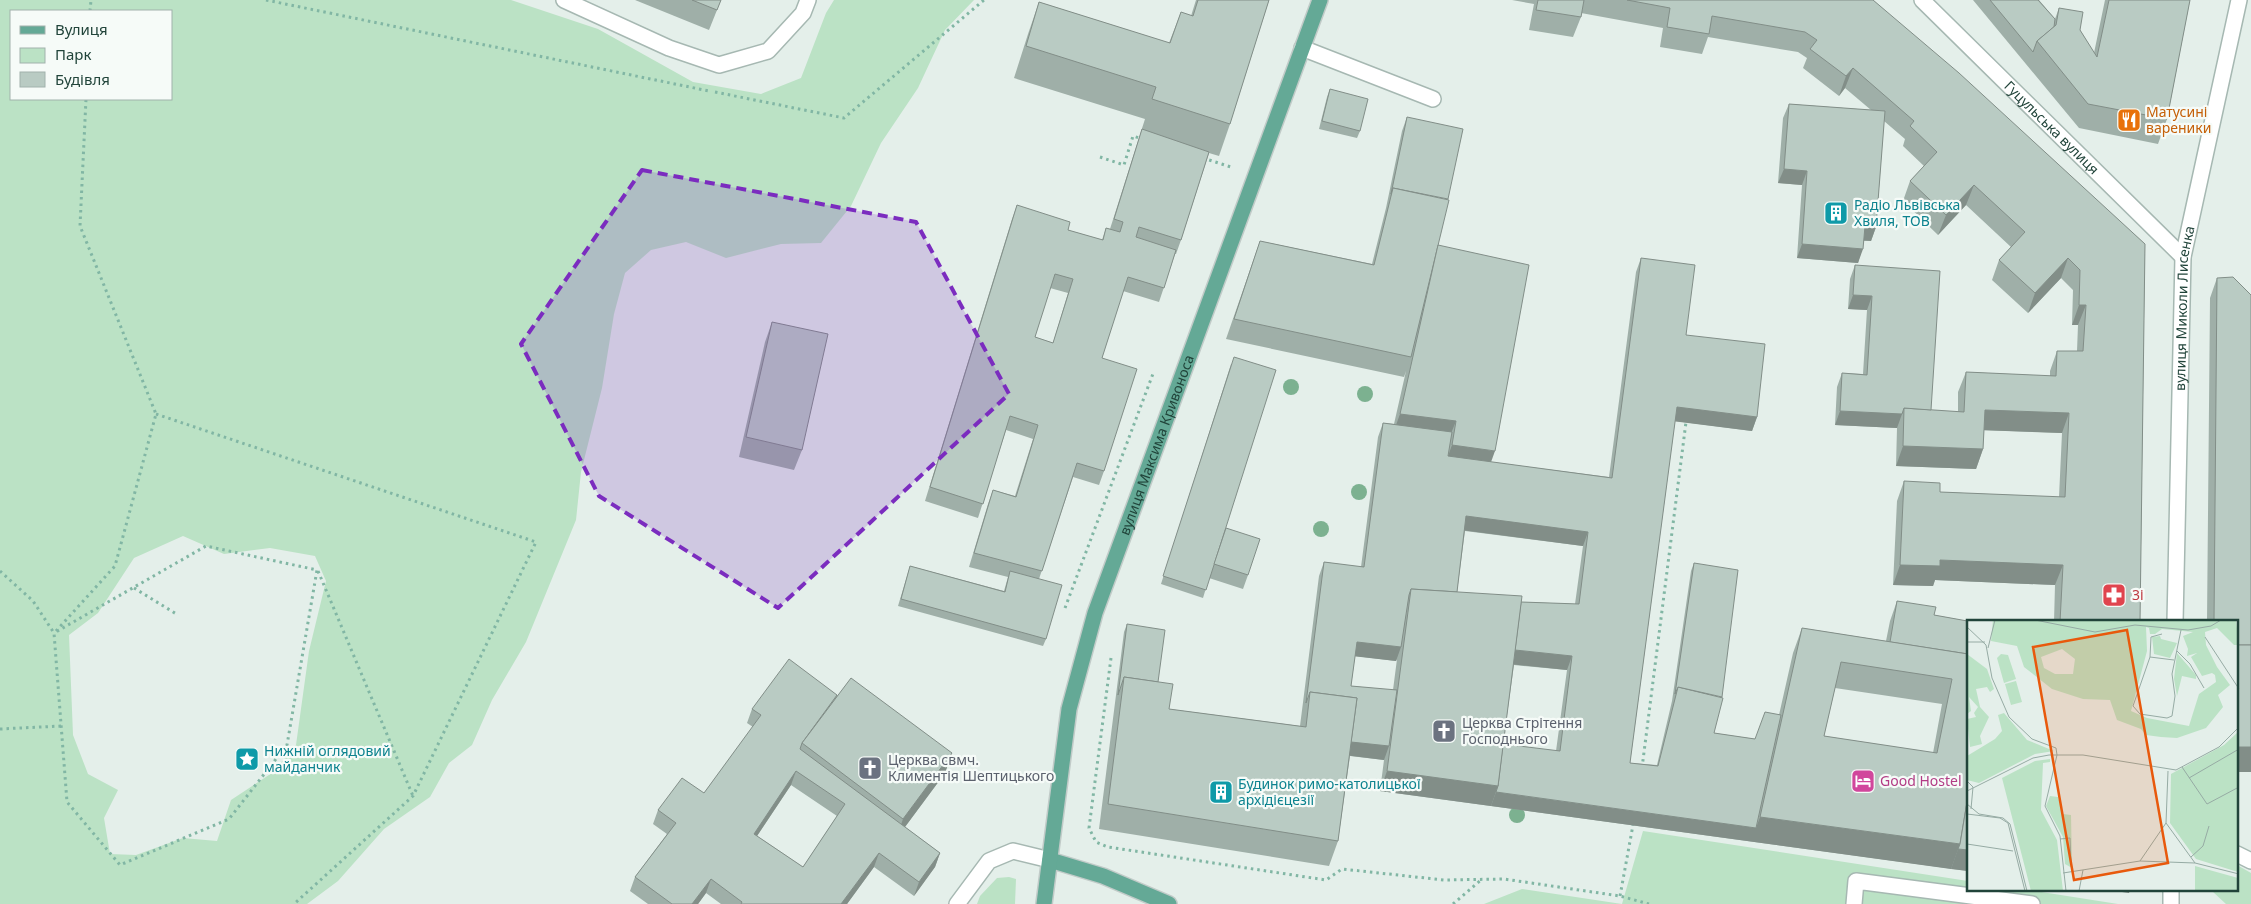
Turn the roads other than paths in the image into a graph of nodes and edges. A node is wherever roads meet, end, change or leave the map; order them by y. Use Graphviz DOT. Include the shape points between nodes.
graph roads {
  1 [pos="564,0"];
  2 [pos="808,0"];
  3 [pos="1320,0"];
  4 [pos="1922,0"];
  5 [pos="2239,0"];
  6 [pos="1302,48"];
  7 [pos="1432,99"];
  8 [pos="2183,257"];
  9 [pos="2175,620"];
  10 [pos="2238,854"];
  11 [pos="1050,860"];
  12 [pos="2251,861"];
  13 [pos="957,904"];
  14 [pos="1044,904"];
  15 [pos="1169,904"];
  16 [pos="1854,904"];
  17 [pos="2032,904"];
  1 -- 2 [label="street" via="669,48 719,65 768,51 803,14"];
  3 -- 6 [label="main road, вулиця Максима Кривоноса"];
  4 -- 8 [label="street, Гуцульська вулиця"];
  5 -- 8 [label="street, вулиця Миколи Лисенка"];
  6 -- 7 [label="street"];
  6 -- 11 [label="main road, вулиця Максима Кривоноса" via="1096,612 1069,709"];
  8 -- 9 [label="street, вулиця Миколи Лисенка"];
  10 -- 12 [label="street"];
  11 -- 13 [label="street" via="1013,851 989,861"];
  11 -- 14 [label="main road, вулиця Максима Кривоноса"];
  11 -- 15 [label="main road" via="1103,876"];
  16 -- 17 [label="street" via="1856,881"];
}
